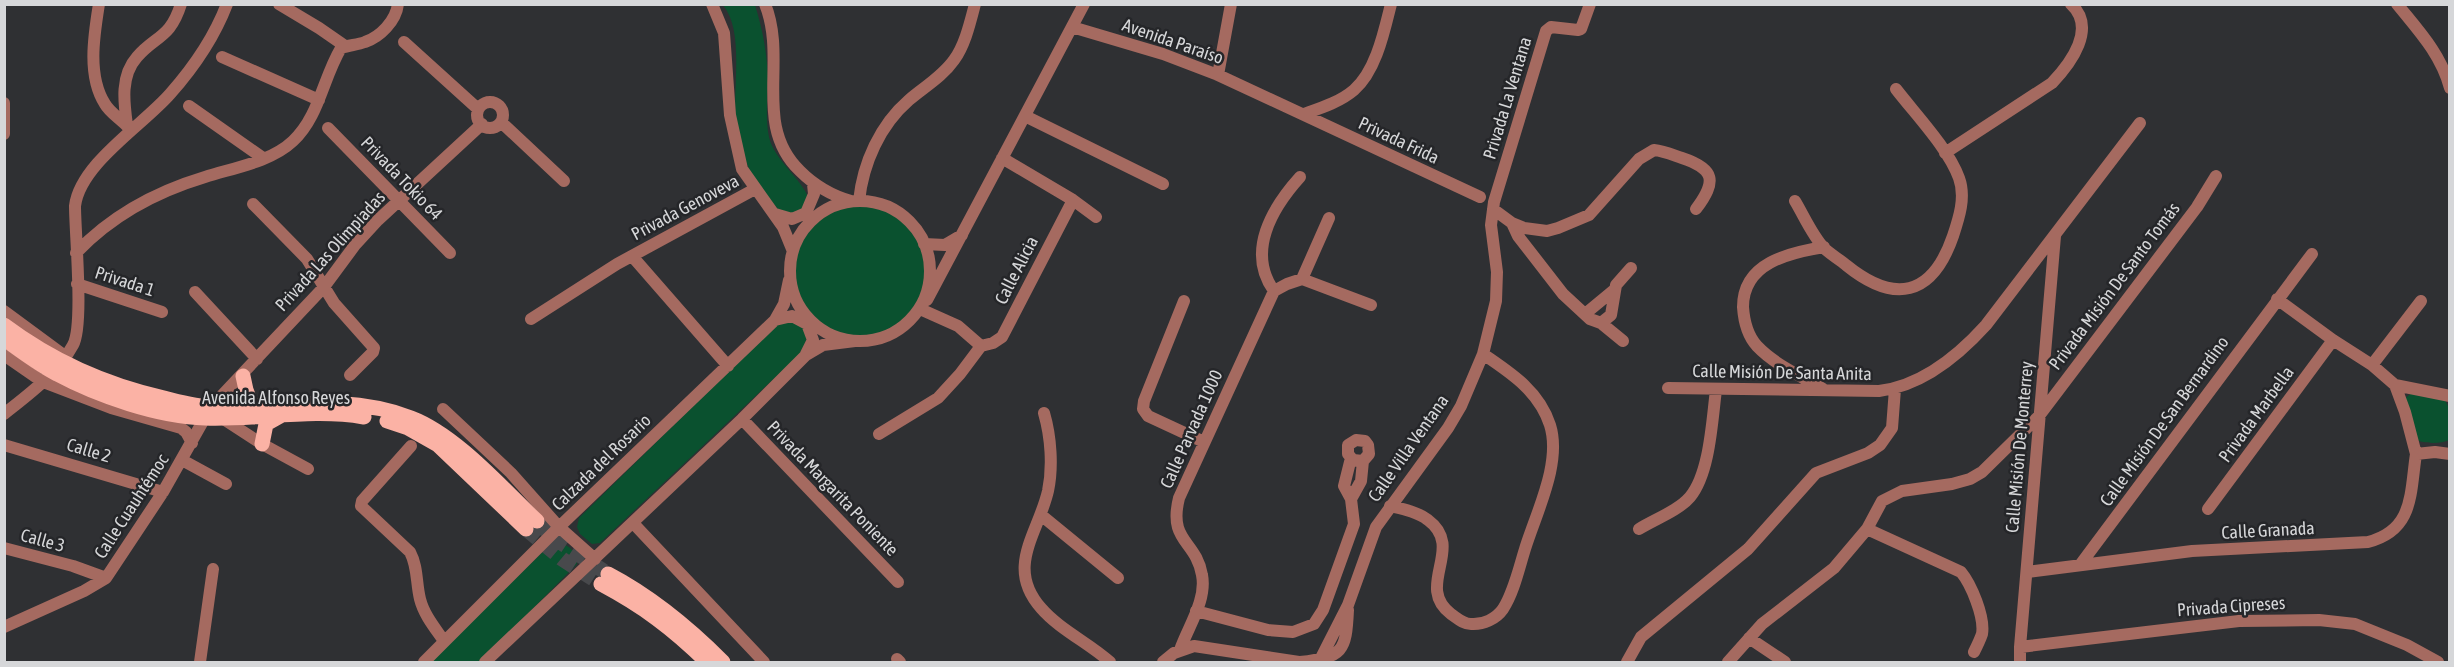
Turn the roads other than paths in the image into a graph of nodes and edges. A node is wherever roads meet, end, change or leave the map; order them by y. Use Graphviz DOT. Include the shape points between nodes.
graph roads {
  1 [pos="99,4"];
  2 [pos="181,4"];
  3 [pos="227,4"];
  4 [pos="279,4"];
  5 [pos="398,4"];
  6 [pos="712,4"];
  7 [pos="765,4"];
  8 [pos="975,4"];
  9 [pos="1084,4"];
  10 [pos="1231,4"];
  11 [pos="1390,4"];
  12 [pos="1590,4"];
  13 [pos="2071,4"];
  14 [pos="2397,4"];
  15 [pos="1072,27"];
  16 [pos="404,42"];
  17 [pos="345,46"];
  18 [pos="222,57"];
  19 [pos="1218,75"];
  20 [pos="1896,88"];
  21 [pos="2450,88"];
  22 [pos="319,100"];
  23 [pos="4,103"];
  24 [pos="189,106"];
  25 [pos="478,109"];
  26 [pos="1304,114"];
  27 [pos="1025,116"];
  28 [pos="501,122"];
  29 [pos="2140,123"];
  30 [pos="482,124"];
  31 [pos="129,128"];
  32 [pos="328,128"];
  33 [pos="4,134"];
  34 [pos="1945,153"];
  35 [pos="263,158"];
  36 [pos="1002,158"];
  37 [pos="2216,176"];
  38 [pos="1300,177"];
  39 [pos="564,182"];
  40 [pos="813,184"];
  41 [pos="1163,184"];
  42 [pos="755,189"];
  43 [pos="1480,197"];
  44 [pos="1072,200"];
  45 [pos="399,201"];
  46 [pos="855,201"];
  47 [pos="1795,201"];
  48 [pos="253,204"];
  49 [pos="1493,205"];
  50 [pos="1696,209"];
  51 [pos="775,214"];
  52 [pos="1096,217"];
  53 [pos="1329,218"];
  54 [pos="1512,223"];
  55 [pos="963,234"];
  56 [pos="2055,235"];
  57 [pos="924,244"];
  58 [pos="1824,247"];
  59 [pos="792,249"];
  60 [pos="76,253"];
  61 [pos="450,254"];
  62 [pos="2312,254"];
  63 [pos="632,256"];
  64 [pos="1631,268"];
  65 [pos="1302,279"];
  66 [pos="789,280"];
  67 [pos="77,284"];
  68 [pos="324,287"];
  69 [pos="1614,290"];
  70 [pos="1274,291"];
  71 [pos="195,292"];
  72 [pos="2277,299"];
  73 [pos="1184,301"];
  74 [pos="2421,301"];
  75 [pos="1371,305"];
  76 [pos="921,307"];
  77 [pos="4,310"];
  78 [pos="162,312"];
  79 [pos="1585,314"];
  80 [pos="531,319"];
  81 [pos="775,320"];
  82 [pos="1601,323"];
  83 [pos="4,325"];
  84 [pos="4,339"];
  85 [pos="2333,340"];
  86 [pos="855,341"];
  87 [pos="1623,341"];
  88 [pos="981,346"];
  89 [pos="1483,354"];
  90 [pos="4,355"];
  91 [pos="65,356"];
  92 [pos="806,356"];
  93 [pos="257,359"];
  94 [pos="2372,365"];
  95 [pos="728,366"];
  96 [pos="350,375"];
  97 [pos="243,376"];
  98 [pos="43,382"];
  99 [pos="2395,385"];
  100 [pos="1668,388"];
  101 [pos="1895,389"];
  102 [pos="1716,390"];
  103 [pos="1826,391"];
  104 [pos="2450,396"];
  105 [pos="252,406"];
  106 [pos="443,409"];
  107 [pos="189,410"];
  108 [pos="1044,413"];
  109 [pos="4,414"];
  110 [pos="213,414"];
  111 [pos="282,415"];
  112 [pos="2039,416"];
  113 [pos="742,418"];
  114 [pos="879,435"];
  115 [pos="1204,442"];
  116 [pos="192,443"];
  117 [pos="262,444"];
  118 [pos="4,445"];
  119 [pos="411,446"];
  120 [pos="2416,454"];
  121 [pos="2450,454"];
  122 [pos="1357,459"];
  123 [pos="183,460"];
  124 [pos="308,469"];
  125 [pos="226,484"];
  126 [pos="163,492"];
  127 [pos="1390,506"];
  128 [pos="2208,509"];
  129 [pos="1041,515"];
  130 [pos="633,523"];
  131 [pos="559,527"];
  132 [pos="1639,529"];
  133 [pos="1867,529"];
  134 [pos="4,548"];
  135 [pos="596,559"];
  136 [pos="2080,565"];
  137 [pos="213,569"];
  138 [pos="2027,572"];
  139 [pos="106,578"];
  140 [pos="1118,578"];
  141 [pos="898,582"];
  142 [pos="1196,611"];
  143 [pos="4,627"];
  144 [pos="1749,638"];
  145 [pos="444,641"];
  146 [pos="2020,647"];
  147 [pos="1180,650"];
  148 [pos="1974,652"];
  149 [pos="1163,662"];
  150 [pos="200,663"];
  151 [pos="424,663"];
  152 [pos="485,663"];
  153 [pos="707,663"];
  154 [pos="723,663"];
  155 [pos="764,663"];
  156 [pos="1110,663"];
  157 [pos="1300,663"];
  158 [pos="1627,663"];
  159 [pos="1728,663"];
  160 [pos="1785,663"];
  161 [pos="2020,663"];
  162 [pos="2438,663"];
  1 -- 31 [label="street" via="94,53 98,87 105,104"];
  2 -- 31 [label="street" via="163,36 137,56 130,68 124,90"];
  3 -- 31 [label="street" via="194,66 169,96"];
  4 -- 17 [label="street"];
  5 -- 17 [label="street" via="393,19 380,33 365,42"];
  6 -- 42 [label="street" via="720,18 727,48 735,146 742,169"];
  7 -- 40 [label="street" via="775,42 774,126 794,166"];
  8 -- 46 [label="street" via="954,61 909,99 884,130 867,162"];
  9 -- 15 [label="street"];
  10 -- 19 [label="street"];
  11 -- 26 [label="street" via="1364,79 1341,99"];
  12 -- 49 [label="street, Privada La Ventana" via="1581,29 1547,29"];
  13 -- 34 [label="street" via="2082,19 2082,29 2066,69"];
  14 -- 21 [label="street" via="2430,45"];
  15 -- 19 [label="street, Avenida Paraíso"];
  15 -- 27 [label="street"];
  16 -- 25 [label="street"];
  17 -- 22 [label="street" via="330,70"];
  18 -- 22 [label="street"];
  19 -- 26 [label="street, Avenida Paraíso"];
  20 -- 34 [label="street"];
  22 -- 35 [label="street" via="301,134 283,149"];
  23 -- 33 [label="street"];
  24 -- 35 [label="street"];
  25 -- 28 [label="street" via="487,102 495,103 503,111"];
  25 -- 30 [label="street" via="477,117"];
  26 -- 43 [label="street, Privada Frida"];
  27 -- 36 [label="street"];
  27 -- 41 [label="street"];
  28 -- 30 [label="street" via="492,128"];
  28 -- 39 [label="street"];
  29 -- 56 [label="street, Calle Misión De Santa Anita"];
  30 -- 45 [label="street, Privada Las Olimpiadas"];
  31 -- 60 [label="street" via="81,185 75,206"];
  32 -- 45 [label="street, Privada Tokio 64"];
  34 -- 58 [label="street" via="1959,177 1961,204 1951,243 1931,277 1906,290 1877,285"];
  35 -- 60 [label="street" via="177,186 135,205 95,233"];
  36 -- 44 [label="street"];
  36 -- 55 [label="street"];
  37 -- 112 [label="street, Privada Misión De Santo Tomás" via="2197,207"];
  38 -- 70 [label="street" via="1280,201 1264,238 1263,270"];
  40 -- 46 [label="street" via="834,196"];
  40 -- 51 [label="street" via="814,194 806,213 792,219"];
  42 -- 51 [label="street"];
  42 -- 63 [label="street, Privada Genoveva"];
  44 -- 52 [label="street"];
  44 -- 88 [label="street, Calle Alicia" via="1002,337"];
  45 -- 61 [label="street, Privada Tokio 64"];
  45 -- 68 [label="street, Privada Las Olimpiadas" via="355,245"];
  46 -- 57 [label="street" via="876,202 891,208 910,223"];
  46 -- 59 [label="street, Calzada del Rosario" via="823,212 810,222"];
  47 -- 58 [label="street"];
  48 -- 68 [label="street" via="307,259"];
  49 -- 54 [label="street"];
  49 -- 89 [label="street, Calle Villa Ventana" via="1496,302"];
  50 -- 54 [label="street" via="1710,188 1706,169 1654,150 1639,159 1597,208 1578,221 1547,231"];
  51 -- 59 [label="street"];
  53 -- 65 [label="street"];
  54 -- 79 [label="street" via="1563,294"];
  55 -- 57 [label="street" via="945,245"];
  55 -- 76 [label="street"];
  56 -- 101 [label="street, Calle Misión De Santa Anita" via="1971,342 1945,363"];
  56 -- 112 [label="street, Calle Misión De Monterrey"];
  57 -- 76 [label="street" via="928,277"];
  58 -- 103 [label="street" via="1783,256 1760,269 1746,287 1743,317 1755,344 1765,354"];
  59 -- 66 [label="street, Calzada del Rosario"];
  60 -- 67 [label="street"];
  62 -- 72 [label="street, Calle Misión De San Bernardino"];
  63 -- 80 [label="street, Privada Genoveva"];
  63 -- 95 [label="street"];
  64 -- 69 [label="street"];
  65 -- 70 [label="street"];
  65 -- 75 [label="street"];
  66 -- 81 [label="street, Calzada del Rosario" via="784,304"];
  66 -- 86 [label="street" via="812,321 832,334"];
  67 -- 78 [label="street, Privada 1"];
  67 -- 91 [label="street" via="76,336"];
  68 -- 93 [label="street, Privada Las Olimpiadas"];
  68 -- 96 [label="street" via="374,348"];
  69 -- 79 [label="street"];
  69 -- 82 [label="street" via="1611,315"];
  70 -- 115 [label="street, Calle Parvada 1000"];
  71 -- 93 [label="street"];
  72 -- 85 [label="street"];
  72 -- 136 [label="street, Calle Misión De San Bernardino"];
  73 -- 115 [label="street" via="1143,409 1148,416"];
  74 -- 94 [label="street"];
  76 -- 86 [label="street" via="892,334"];
  76 -- 88 [label="street" via="958,326"];
  77 -- 91 [label="street"];
  79 -- 82 [label="street"];
  81 -- 92 [label="street" via="792,316 807,324 813,340"];
  81 -- 95 [label="street, Calzada del Rosario"];
  82 -- 87 [label="street"];
  83 -- 107 [label="main road, Avenida Alfonso Reyes" via="83,372"];
  84 -- 107 [label="main road, Avenida Alfonso Reyes" via="72,381 152,409"];
  85 -- 94 [label="street"];
  85 -- 128 [label="street, Privada Marbella"];
  86 -- 92 [label="street" via="823,345"];
  88 -- 114 [label="street" via="938,398"];
  89 -- 127 [label="street, Calle Villa Ventana" via="1448,428"];
  89 -- 127 [label="street" via="1535,396 1552,436 1548,482 1511,590 1497,616 1468,624 1444,608 1436,591 1443,553 1441,534 1429,520"];
  90 -- 98 [label="street"];
  91 -- 98 [label="street"];
  92 -- 113 [label="street"];
  93 -- 97 [label="street, Privada Las Olimpiadas"];
  94 -- 99 [label="street"];
  95 -- 131 [label="street, Calzada del Rosario"];
  97 -- 105 [label="main road"];
  97 -- 110 [label="street, Privada Las Olimpiadas"];
  98 -- 109 [label="street"];
  98 -- 116 [label="street" via="111,408 181,428"];
  99 -- 104 [label="street"];
  99 -- 120 [label="street"];
  100 -- 102 [label="street, Calle Misión De Santa Anita"];
  101 -- 103 [label="street, Calle Misión De Santa Anita"];
  101 -- 158 [label="street, Calle Misión De Santa Anita" via="1892,428 1880,445 1816,473 1748,549 1641,637"];
  102 -- 103 [label="street, Calle Misión De Santa Anita"];
  102 -- 132 [label="street" via="1697,486 1682,504"];
  105 -- 110 [label="main road, Avenida Alfonso Reyes"];
  105 -- 111 [label="main road, Avenida Alfonso Reyes" via="324,402 383,409 412,418 444,437 488,474 532,525 451,455 408,428 347,414"];
  106 -- 131 [label="street" via="511,473"];
  107 -- 110 [label="main road, Avenida Alfonso Reyes"];
  108 -- 129 [label="street" via="1050,472"];
  110 -- 111 [label="main road, Avenida Alfonso Reyes"];
  110 -- 116 [label="street, Calle Cuauhtémoc"];
  110 -- 117 [label="street"];
  111 -- 117 [label="main road" via="267,424"];
  112 -- 133 [label="street, Privada Misión De Santo Tomás" via="1982,472 1970,479 1902,490 1882,501"];
  112 -- 138 [label="street, Calle Misión De Monterrey"];
  113 -- 130 [label="street"];
  113 -- 141 [label="street, Privada Margarita Poniente"];
  115 -- 142 [label="street, Calle Parvada 1000" via="1179,498 1177,512 1178,533 1195,554 1203,576"];
  116 -- 123 [label="street, Calle Cuauhtémoc"];
  117 -- 124 [label="street"];
  118 -- 126 [label="street, Calle 2"];
  119 -- 145 [label="street" via="361,503 410,552 420,599"];
  120 -- 121 [label="street"];
  120 -- 136 [label="street, Calle Granada" via="2406,513 2394,532 2384,538 2192,551"];
  122 -- 142 [label="street" via="1344,486 1351,499 1354,524 1323,610 1314,624 1293,633"];
  123 -- 125 [label="street"];
  123 -- 126 [label="street, Calle Cuauhtémoc"];
  126 -- 139 [label="street, Calle Cuauhtémoc"];
  127 -- 157 [label="street, Calle Villa Ventana" via="1369,541 1348,605 1320,660"];
  129 -- 140 [label="street"];
  129 -- 156 [label="street" via="1025,554 1024,573 1029,589 1042,609"];
  130 -- 135 [label="street"];
  130 -- 155 [label="street"];
  131 -- 135 [label="street"];
  131 -- 145 [label="street, Calzada del Rosario"];
  133 -- 144 [label="street, Privada Misión De Santo Tomás" via="1834,567"];
  133 -- 148 [label="street" via="1961,572 1977,604 1982,626"];
  134 -- 139 [label="street, Calle 3"];
  135 -- 152 [label="street"];
  136 -- 138 [label="street, Calle Granada"];
  137 -- 150 [label="street"];
  138 -- 146 [label="street, Calle Misión De Monterrey"];
  139 -- 143 [label="street, Calle Cuauhtémoc"];
  142 -- 147 [label="street, Calle Parvada 1000"];
  144 -- 159 [label="street, Privada Misión De Santo Tomás"];
  144 -- 160 [label="street"];
  145 -- 151 [label="street, Calzada del Rosario"];
  146 -- 161 [label="street, Calle Misión De Monterrey"];
  146 -- 162 [label="street, Privada Cipreses" via="2239,621 2319,620 2355,624"];
  147 -- 149 [label="street"];
  147 -- 157 [label="street, Calle Villa Ventana" via="1194,646"];
  153 -- 154 [label="main road" via="673,630 604,579 631,586 666,610"];
}
